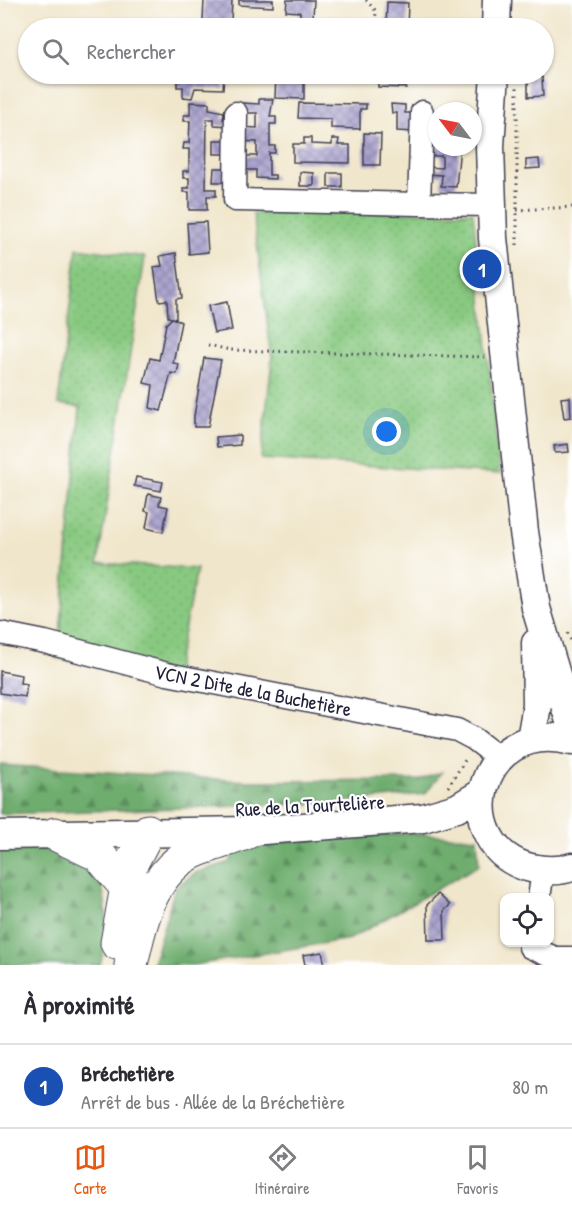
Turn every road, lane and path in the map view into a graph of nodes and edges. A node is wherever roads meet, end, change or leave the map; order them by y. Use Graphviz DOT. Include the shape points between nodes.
graph roads {
  1 [pos="366,0"];
  2 [pos="497,0"];
  3 [pos="376,18"];
  4 [pos="496,18"];
  5 [pos="505,84"];
  6 [pos="506,84"];
  7 [pos="236,112"];
  8 [pos="422,112"];
  9 [pos="419,204"];
  10 [pos="572,207"];
  11 [pos="505,208"];
  12 [pos="517,257"];
  13 [pos="208,345"];
  14 [pos="505,358"];
  15 [pos="536,608"];
  16 [pos="564,625"];
  17 [pos="0,633"];
  18 [pos="572,643"];
  19 [pos="572,728"];
  20 [pos="531,739"];
  21 [pos="572,741"];
  22 [pos="489,750"];
  23 [pos="439,793"];
  24 [pos="482,793"];
  25 [pos="423,818"];
  26 [pos="152,831"];
  27 [pos="250,831"];
  28 [pos="55,834"];
  29 [pos="488,834"];
  30 [pos="0,835"];
  31 [pos="572,867"];
  32 [pos="541,884"];
  33 [pos="126,887"];
  34 [pos="141,920"];
  35 [pos="529,951"];
  36 [pos="572,958"];
  37 [pos="112,965"];
  38 [pos="131,965"];
  1 -- 3 [label="path" via="376,11"];
  2 -- 4 [label="main road"];
  5 -- 11 [label="main road" via="490,146"];
  6 -- 11 [label="path"];
  7 -- 9 [label="street" via="235,200"];
  8 -- 9 [label="street"];
  9 -- 11 [label="street"];
  10 -- 11 [label="path"];
  11 -- 12 [label="path"];
  11 -- 14 [label="main road"];
  13 -- 14 [label="path" via="230,350"];
  14 -- 15 [label="main road"];
  15 -- 19 [label="main road"];
  15 -- 20 [label="main road" via="537,705"];
  16 -- 18 [label="path"];
  17 -- 22 [label="street, VCN 2 Dite de la Buchetière" via="167,674 457,730"];
  20 -- 21 [label="main road" via="554,737"];
  20 -- 22 [label="main road"];
  22 -- 23 [label="path" via="472,747 455,779"];
  22 -- 24 [label="main road"];
  24 -- 25 [label="main road, Rue de la Tourtelière" via="457,808"];
  24 -- 29 [label="main road" via="482,814"];
  25 -- 27 [label="main road, Rue de la Tourtelière"];
  25 -- 29 [label="main road, Rue de la Tourtelière"];
  26 -- 27 [label="main road, Rue de la Tourtelière"];
  26 -- 28 [label="main road, Rue de la Tourtelière"];
  26 -- 33 [label="highway" via="135,852"];
  26 -- 34 [label="highway" via="153,866 139,909"];
  27 -- 34 [label="highway" via="179,860 164,874"];
  28 -- 30 [label="main road, Rue de la Tourtelière"];
  28 -- 33 [label="highway" via="99,855"];
  29 -- 32 [label="main road" via="502,852"];
  31 -- 32 [label="main road"];
  33 -- 37 [label="highway"];
  34 -- 38 [label="highway"];
  35 -- 36 [label="street"];
}
